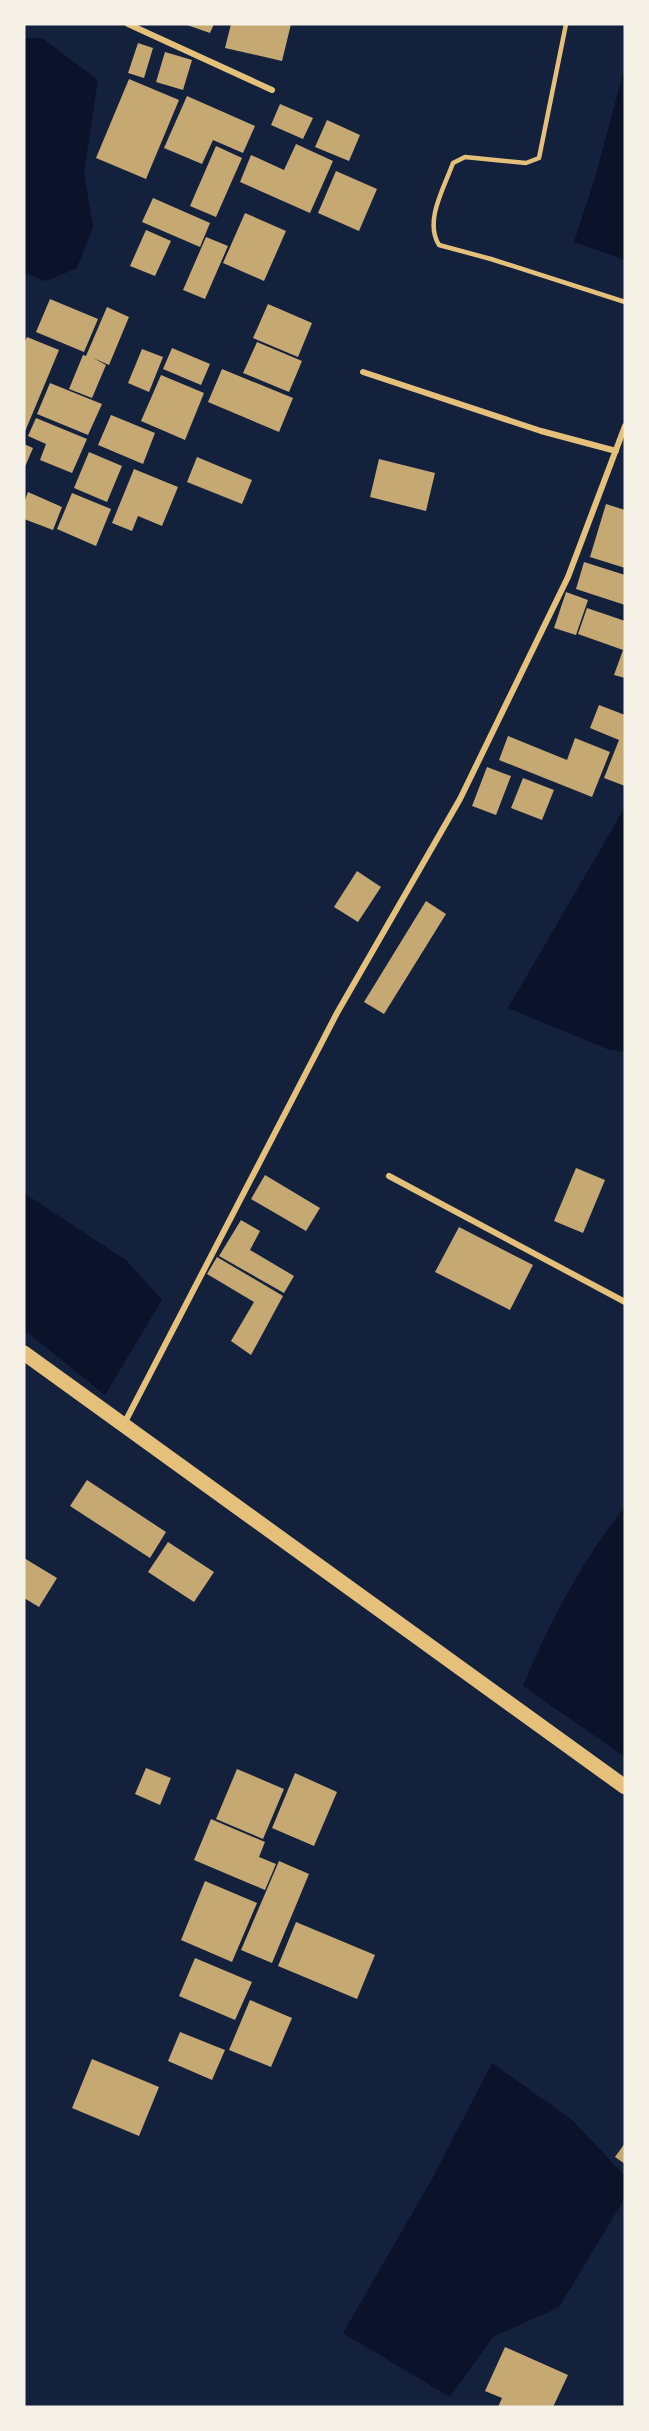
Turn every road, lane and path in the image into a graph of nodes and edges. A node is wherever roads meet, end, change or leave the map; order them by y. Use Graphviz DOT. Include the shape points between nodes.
graph roads {
  1 [pos="128,24"];
  2 [pos="566,24"];
  3 [pos="272,90"];
  4 [pos="625,302"];
  5 [pos="363,372"];
  6 [pos="625,426"];
  7 [pos="616,452"];
  8 [pos="388,1176"];
  9 [pos="625,1302"];
  10 [pos="24,1353"];
  11 [pos="123,1425"];
  12 [pos="625,1787"];
  1 -- 3 [label="street"];
  2 -- 4 [label="lane" via="539,158 526,163 465,157 453,163 433,219 432,235 439,245"];
  5 -- 7 [label="street"];
  6 -- 7 [label="street"];
  7 -- 11 [label="street" via="568,578 460,800 337,1013"];
  8 -- 9 [label="street"];
  10 -- 11 [label="main road"];
  11 -- 12 [label="main road"];
}
